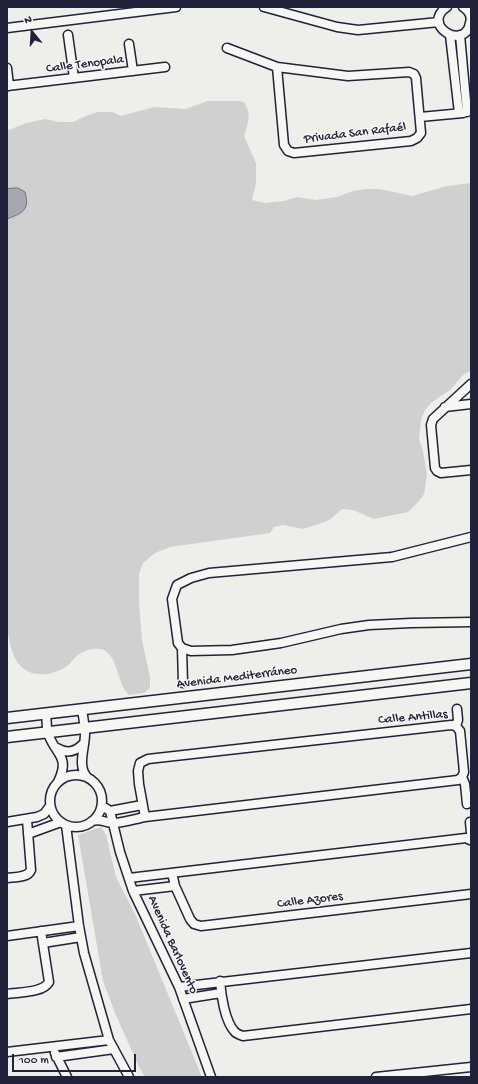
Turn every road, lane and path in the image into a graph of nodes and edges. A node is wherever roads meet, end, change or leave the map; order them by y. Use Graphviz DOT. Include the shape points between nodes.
graph roads {
  1 [pos="176,7"];
  2 [pos="264,7"];
  3 [pos="447,7"];
  4 [pos="463,7"];
  5 [pos="166,8"];
  6 [pos="471,18"];
  7 [pos="439,22"];
  8 [pos="7,28"];
  9 [pos="68,35"];
  10 [pos="460,35"];
  11 [pos="450,36"];
  12 [pos="129,44"];
  13 [pos="227,48"];
  14 [pos="165,67"];
  15 [pos="277,67"];
  16 [pos="7,68"];
  17 [pos="133,71"];
  18 [pos="74,78"];
  19 [pos="8,86"];
  20 [pos="466,113"];
  21 [pos="420,117"];
  22 [pos="471,384"];
  23 [pos="471,404"];
  24 [pos="445,407"];
  25 [pos="471,470"];
  26 [pos="471,538"];
  27 [pos="471,622"];
  28 [pos="182,648"];
  29 [pos="471,664"];
  30 [pos="183,683"];
  31 [pos="471,683"];
  32 [pos="82,709"];
  33 [pos="457,709"];
  34 [pos="46,714"];
  35 [pos="7,718"];
  36 [pos="456,726"];
  37 [pos="84,727"];
  38 [pos="48,732"];
  39 [pos="7,737"];
  40 [pos="84,744"];
  41 [pos="56,748"];
  42 [pos="87,777"];
  43 [pos="462,777"];
  44 [pos="58,782"];
  45 [pos="467,804"];
  46 [pos="142,805"];
  47 [pos="50,806"];
  48 [pos="102,806"];
  49 [pos="110,811"];
  50 [pos="145,817"];
  51 [pos="27,820"];
  52 [pos="7,822"];
  53 [pos="92,822"];
  54 [pos="470,822"];
  55 [pos="112,823"];
  56 [pos="63,824"];
  57 [pos="28,834"];
  58 [pos="471,838"];
  59 [pos="172,873"];
  60 [pos="7,878"];
  61 [pos="129,878"];
  62 [pos="174,886"];
  63 [pos="134,891"];
  64 [pos="471,894"];
  65 [pos="79,926"];
  66 [pos="41,931"];
  67 [pos="7,936"];
  68 [pos="81,937"];
  69 [pos="43,943"];
  70 [pos="471,953"];
  71 [pos="220,981"];
  72 [pos="179,987"];
  73 [pos="7,994"];
  74 [pos="221,994"];
  75 [pos="183,999"];
  76 [pos="471,1010"];
  77 [pos="108,1040"];
  78 [pos="53,1046"];
  79 [pos="114,1050"];
  80 [pos="7,1052"];
  81 [pos="56,1058"];
  82 [pos="471,1067"];
  83 [pos="67,1077"];
  84 [pos="129,1077"];
  85 [pos="211,1077"];
  86 [pos="376,1077"];
  1 -- 5 [label="street"];
  2 -- 7 [label="street" via="358,30"];
  3 -- 7 [label="street" via="441,13"];
  4 -- 6 [label="street"];
  5 -- 8 [label="street"];
  6 -- 10 [label="street" via="468,29"];
  7 -- 11 [label="street"];
  9 -- 18 [label="street"];
  10 -- 11 [label="street"];
  10 -- 20 [label="street"];
  11 -- 20 [label="street"];
  12 -- 17 [label="street"];
  13 -- 15 [label="street, Privada San Rafaél"];
  14 -- 17 [label="street, Calle Tenopala"];
  15 -- 21 [label="street, Privada San Rafaél" via="348,76 409,72 416,78"];
  15 -- 21 [label="street, Privada San Rafaél" via="284,145 288,151 294,153 411,141 421,133"];
  16 -- 19 [label="street"];
  17 -- 18 [label="street, Calle Tenopala"];
  18 -- 19 [label="street, Calle Tenopala"];
  20 -- 21 [label="street, Privada San Rafaél"];
  22 -- 24 [label="street"];
  23 -- 24 [label="street"];
  24 -- 25 [label="street" via="433,419 431,425 435,468 441,473"];
  26 -- 28 [label="street" via="392,557 209,573 191,578 177,585 172,599 178,643"];
  27 -- 28 [label="street" via="369,625 232,650 191,651"];
  28 -- 30 [label="street"];
  29 -- 32 [label="street, Avenida Mediterráneo"];
  31 -- 37 [label="street"];
  32 -- 34 [label="street, Avenida Mediterráneo"];
  32 -- 37 [label="street"];
  33 -- 36 [label="street"];
  34 -- 35 [label="street, Avenida Mediterráneo"];
  34 -- 38 [label="street"];
  36 -- 43 [label="street, Calle Antillas" via="460,731 464,772"];
  36 -- 46 [label="street, Calle Antillas" via="148,759 140,763 138,771"];
  37 -- 38 [label="street"];
  37 -- 40 [label="street"];
  38 -- 39 [label="street"];
  38 -- 41 [label="street"];
  40 -- 41 [label="street" via="70,752"];
  40 -- 42 [label="street" via="82,768"];
  41 -- 44 [label="street" via="63,769"];
  42 -- 44 [label="street" via="70,776"];
  42 -- 48 [label="street" via="99,789"];
  43 -- 45 [label="street, Calle Antillas"];
  43 -- 50 [label="street" via="458,780"];
  44 -- 47 [label="street" via="51,792"];
  46 -- 49 [label="street"];
  46 -- 50 [label="street, Calle Antillas"];
  47 -- 51 [label="street" via="44,814"];
  47 -- 56 [label="street" via="54,815"];
  48 -- 49 [label="street"];
  48 -- 53 [label="street"];
  49 -- 55 [label="street, Avenida Barlovento"];
  50 -- 55 [label="street"];
  51 -- 52 [label="street"];
  51 -- 57 [label="street"];
  53 -- 55 [label="street" via="103,820"];
  53 -- 56 [label="street" via="80,827"];
  54 -- 58 [label="street"];
  55 -- 61 [label="street, Avenida Barlovento"];
  56 -- 57 [label="street"];
  56 -- 65 [label="street"];
  57 -- 60 [label="street" via="30,873 26,876"];
  58 -- 59 [label="street"];
  59 -- 61 [label="street"];
  59 -- 62 [label="street, Calle Azores"];
  61 -- 63 [label="street, Avenida Barlovento"];
  62 -- 63 [label="street"];
  62 -- 64 [label="street, Calle Azores" via="190,919 194,924 201,926"];
  63 -- 72 [label="street, Avenida Barlovento"];
  65 -- 66 [label="street"];
  65 -- 68 [label="street"];
  66 -- 67 [label="street"];
  66 -- 69 [label="street"];
  68 -- 69 [label="street"];
  68 -- 77 [label="street"];
  69 -- 73 [label="street" via="49,982 41,989"];
  70 -- 71 [label="street"];
  71 -- 72 [label="street"];
  71 -- 74 [label="street"];
  72 -- 75 [label="street, Avenida Barlovento"];
  74 -- 75 [label="street"];
  74 -- 76 [label="street" via="231,1026 236,1033 243,1036"];
  75 -- 85 [label="street, Avenida Barlovento"];
  77 -- 78 [label="street"];
  77 -- 79 [label="street"];
  78 -- 80 [label="street"];
  78 -- 81 [label="street"];
  79 -- 81 [label="street"];
  79 -- 84 [label="street"];
  81 -- 83 [label="street"];
  82 -- 86 [label="street"];
}
